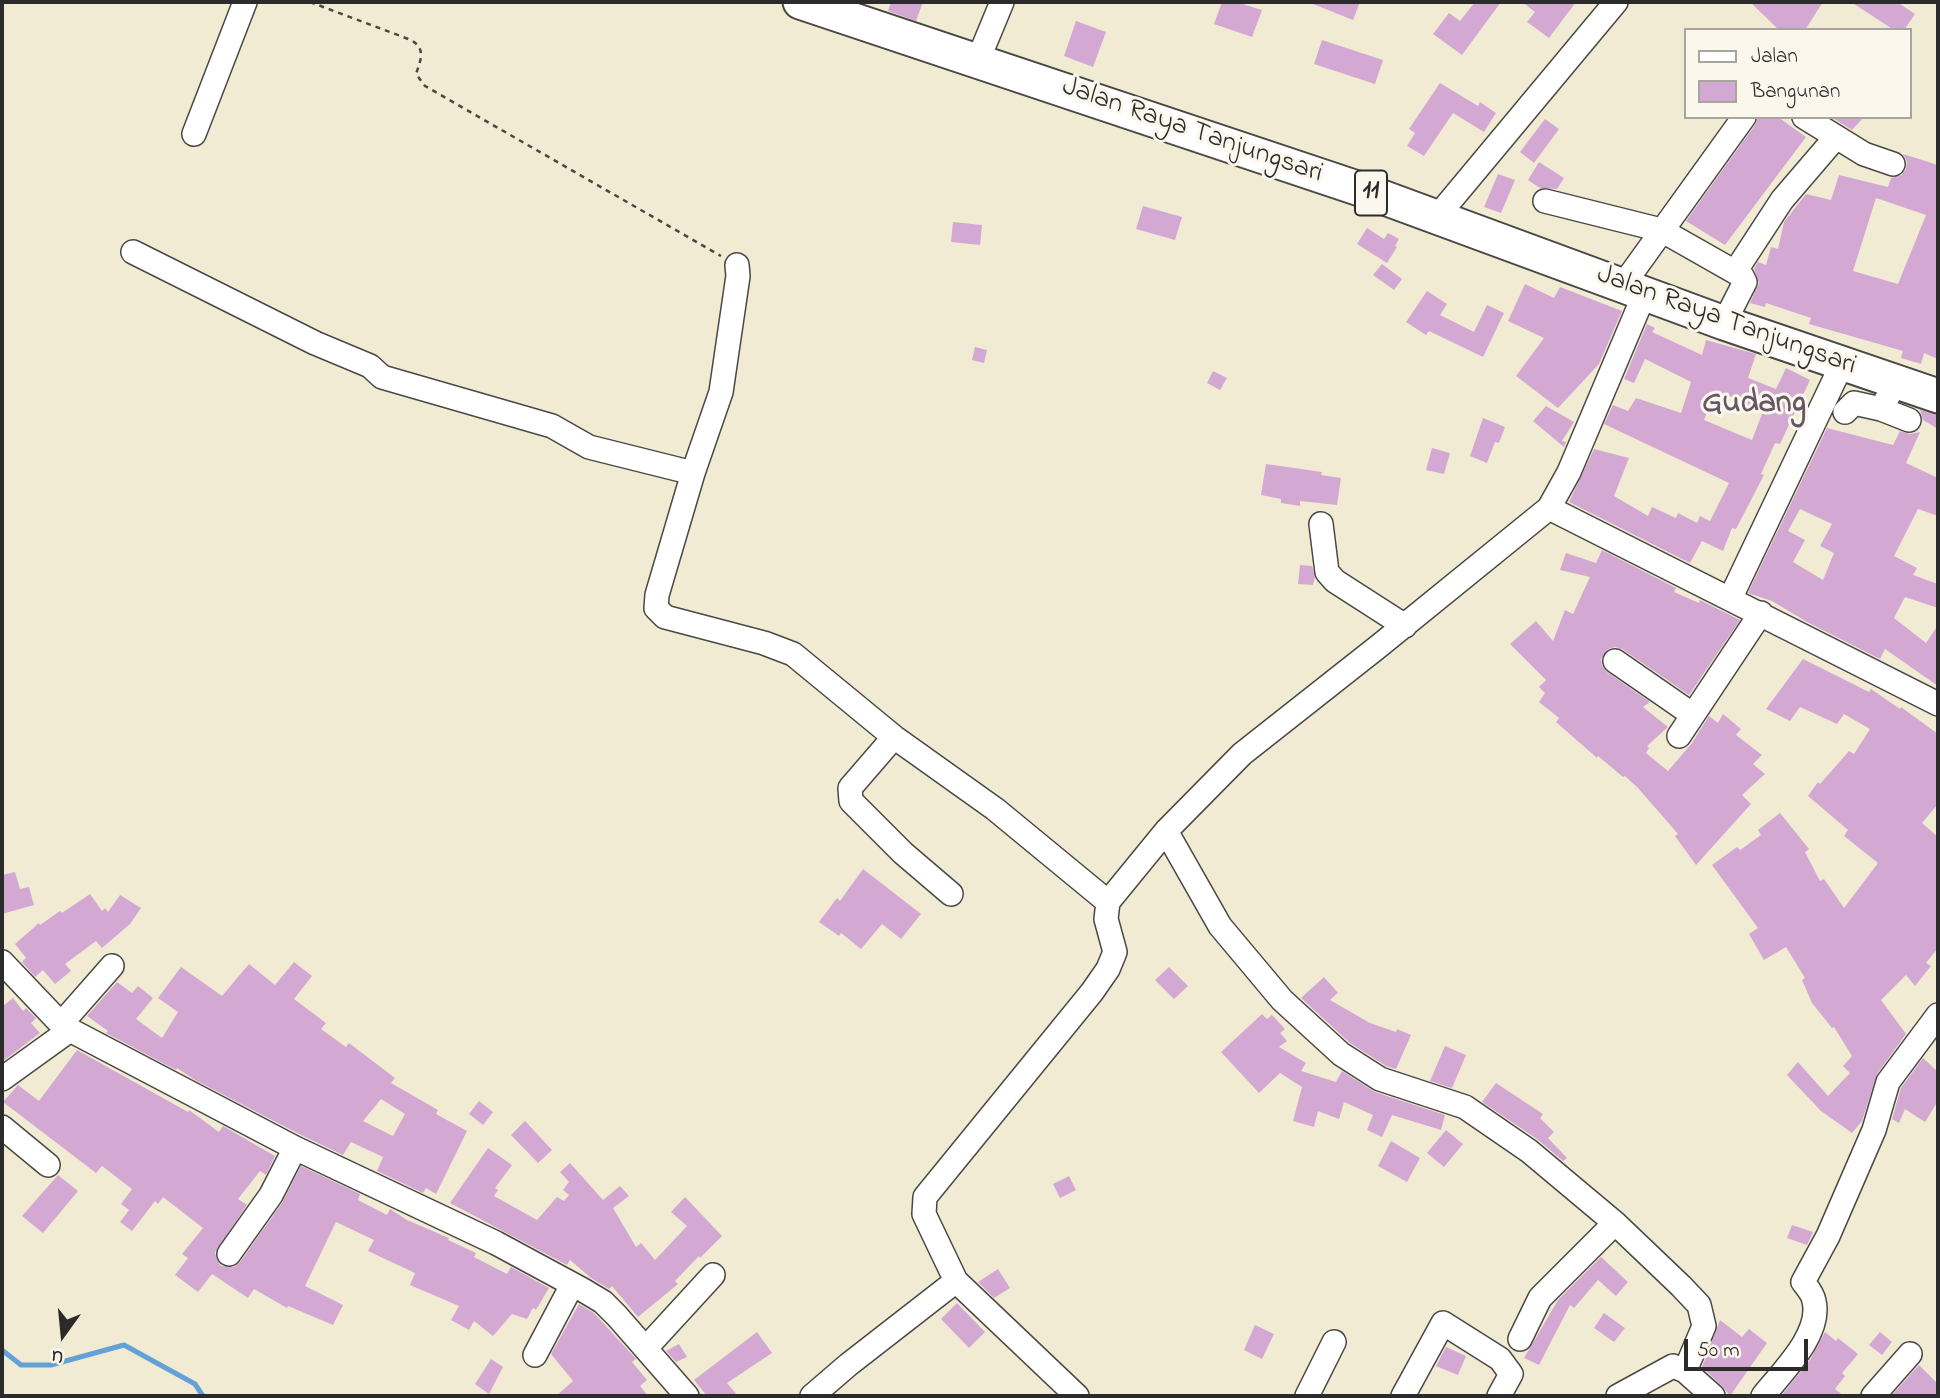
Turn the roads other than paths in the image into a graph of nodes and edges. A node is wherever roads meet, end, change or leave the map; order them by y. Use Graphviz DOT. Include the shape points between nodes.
graph roads {
  1 [pos="245,2"];
  2 [pos="800,2"];
  3 [pos="1002,2"];
  4 [pos="1616,2"];
  5 [pos="978,60"];
  6 [pos="1743,119"];
  7 [pos="1807,119"];
  8 [pos="194,134"];
  9 [pos="1836,137"];
  10 [pos="1893,164"];
  11 [pos="1545,201"];
  12 [pos="1436,218"];
  13 [pos="1661,230"];
  14 [pos="133,252"];
  15 [pos="737,265"];
  16 [pos="1735,272"];
  17 [pos="1633,290"];
  18 [pos="1724,323"];
  19 [pos="1842,364"];
  20 [pos="1889,396"];
  21 [pos="1938,396"];
  22 [pos="1845,412"];
  23 [pos="1909,420"];
  24 [pos="693,473"];
  25 [pos="1549,508"];
  26 [pos="1321,524"];
  27 [pos="1731,597"];
  28 [pos="1761,613"];
  29 [pos="1405,626"];
  30 [pos="1615,662"];
  31 [pos="1938,704"];
  32 [pos="1693,715"];
  33 [pos="1679,736"];
  34 [pos="894,737"];
  35 [pos="1166,831"];
  36 [pos="951,894"];
  37 [pos="1108,902"];
  38 [pos="2,962"];
  39 [pos="112,966"];
  40 [pos="1938,1015"];
  41 [pos="66,1027"];
  42 [pos="2,1079"];
  43 [pos="2,1127"];
  44 [pos="295,1148"];
  45 [pos="48,1165"];
  46 [pos="1615,1223"];
  47 [pos="229,1254"];
  48 [pos="713,1275"];
  49 [pos="956,1281"];
  50 [pos="572,1285"];
  51 [pos="1520,1339"];
  52 [pos="1334,1342"];
  53 [pos="646,1348"];
  54 [pos="1910,1354"];
  55 [pos="535,1355"];
  56 [pos="1685,1371"];
  57 [pos="688,1396"];
  58 [pos="812,1396"];
  59 [pos="1077,1396"];
  60 [pos="1307,1396"];
  61 [pos="1403,1396"];
  62 [pos="1499,1396"];
  63 [pos="1618,1396"];
  64 [pos="1713,1396"];
  65 [pos="1763,1396"];
  66 [pos="1872,1396"];
  1 -- 8 [label="street"];
  2 -- 5 [label="highway, Jalan Raya Tanjungsari / 11"];
  3 -- 5 [label="street"];
  4 -- 12 [label="street"];
  5 -- 12 [label="highway, Jalan Raya Tanjungsari / 11"];
  6 -- 13 [label="street"];
  7 -- 9 [label="street"];
  9 -- 10 [label="street"];
  9 -- 16 [label="street" via="1782,200"];
  11 -- 13 [label="street"];
  12 -- 17 [label="highway, Jalan Raya Tanjungsari / 11"];
  13 -- 16 [label="street"];
  13 -- 17 [label="street"];
  14 -- 24 [label="street" via="370,366 382,377 552,426 589,447"];
  15 -- 24 [label="street" via="721,392"];
  16 -- 18 [label="street" via="1745,282"];
  17 -- 18 [label="highway, Jalan Raya Tanjungsari / 11"];
  17 -- 25 [label="street" via="1569,472"];
  18 -- 19 [label="highway, Jalan Raya Tanjungsari / 11"];
  19 -- 20 [label="highway, Jalan Raya Tanjungsari / 11"];
  19 -- 27 [label="street"];
  20 -- 21 [label="highway, Jalan Raya Tanjungsari / 11"];
  20 -- 22 [label="street" via="1854,403"];
  20 -- 23 [label="street"];
  24 -- 34 [label="street" via="657,595 657,611 793,654"];
  25 -- 27 [label="street"];
  25 -- 29 [label="street"];
  26 -- 29 [label="street" via="1327,572"];
  27 -- 28 [label="street"];
  28 -- 31 [label="street"];
  28 -- 32 [label="street"];
  29 -- 35 [label="street" via="1242,754"];
  30 -- 32 [label="street"];
  32 -- 33 [label="street"];
  34 -- 36 [label="street" via="850,788 851,801"];
  34 -- 37 [label="street" via="995,810"];
  35 -- 37 [label="street"];
  35 -- 46 [label="street" via="1220,926 1282,1000 1341,1054 1380,1079 1465,1107 1530,1151"];
  37 -- 49 [label="street" via="1106,919 1115,952 1108,969 925,1197 924,1214"];
  38 -- 41 [label="street"];
  39 -- 41 [label="street"];
  40 -- 65 [label="street" via="1888,1083 1874,1130 1803,1282 1814,1299 1816,1317 1809,1337"];
  41 -- 42 [label="street"];
  41 -- 44 [label="street"];
  43 -- 45 [label="street"];
  44 -- 47 [label="street" via="271,1195"];
  44 -- 50 [label="street" via="496,1242"];
  46 -- 51 [label="street" via="1541,1298"];
  46 -- 56 [label="street" via="1699,1305 1704,1326"];
  48 -- 53 [label="street"];
  49 -- 58 [label="street"];
  49 -- 59 [label="street"];
  50 -- 53 [label="street" via="603,1302"];
  50 -- 55 [label="street"];
  52 -- 60 [label="street"];
  53 -- 57 [label="street"];
  54 -- 66 [label="street"];
  56 -- 63 [label="street" via="1673,1366"];
  56 -- 64 [label="street"];
  61 -- 62 [label="street" via="1443,1323 1500,1359 1511,1374"];
}
